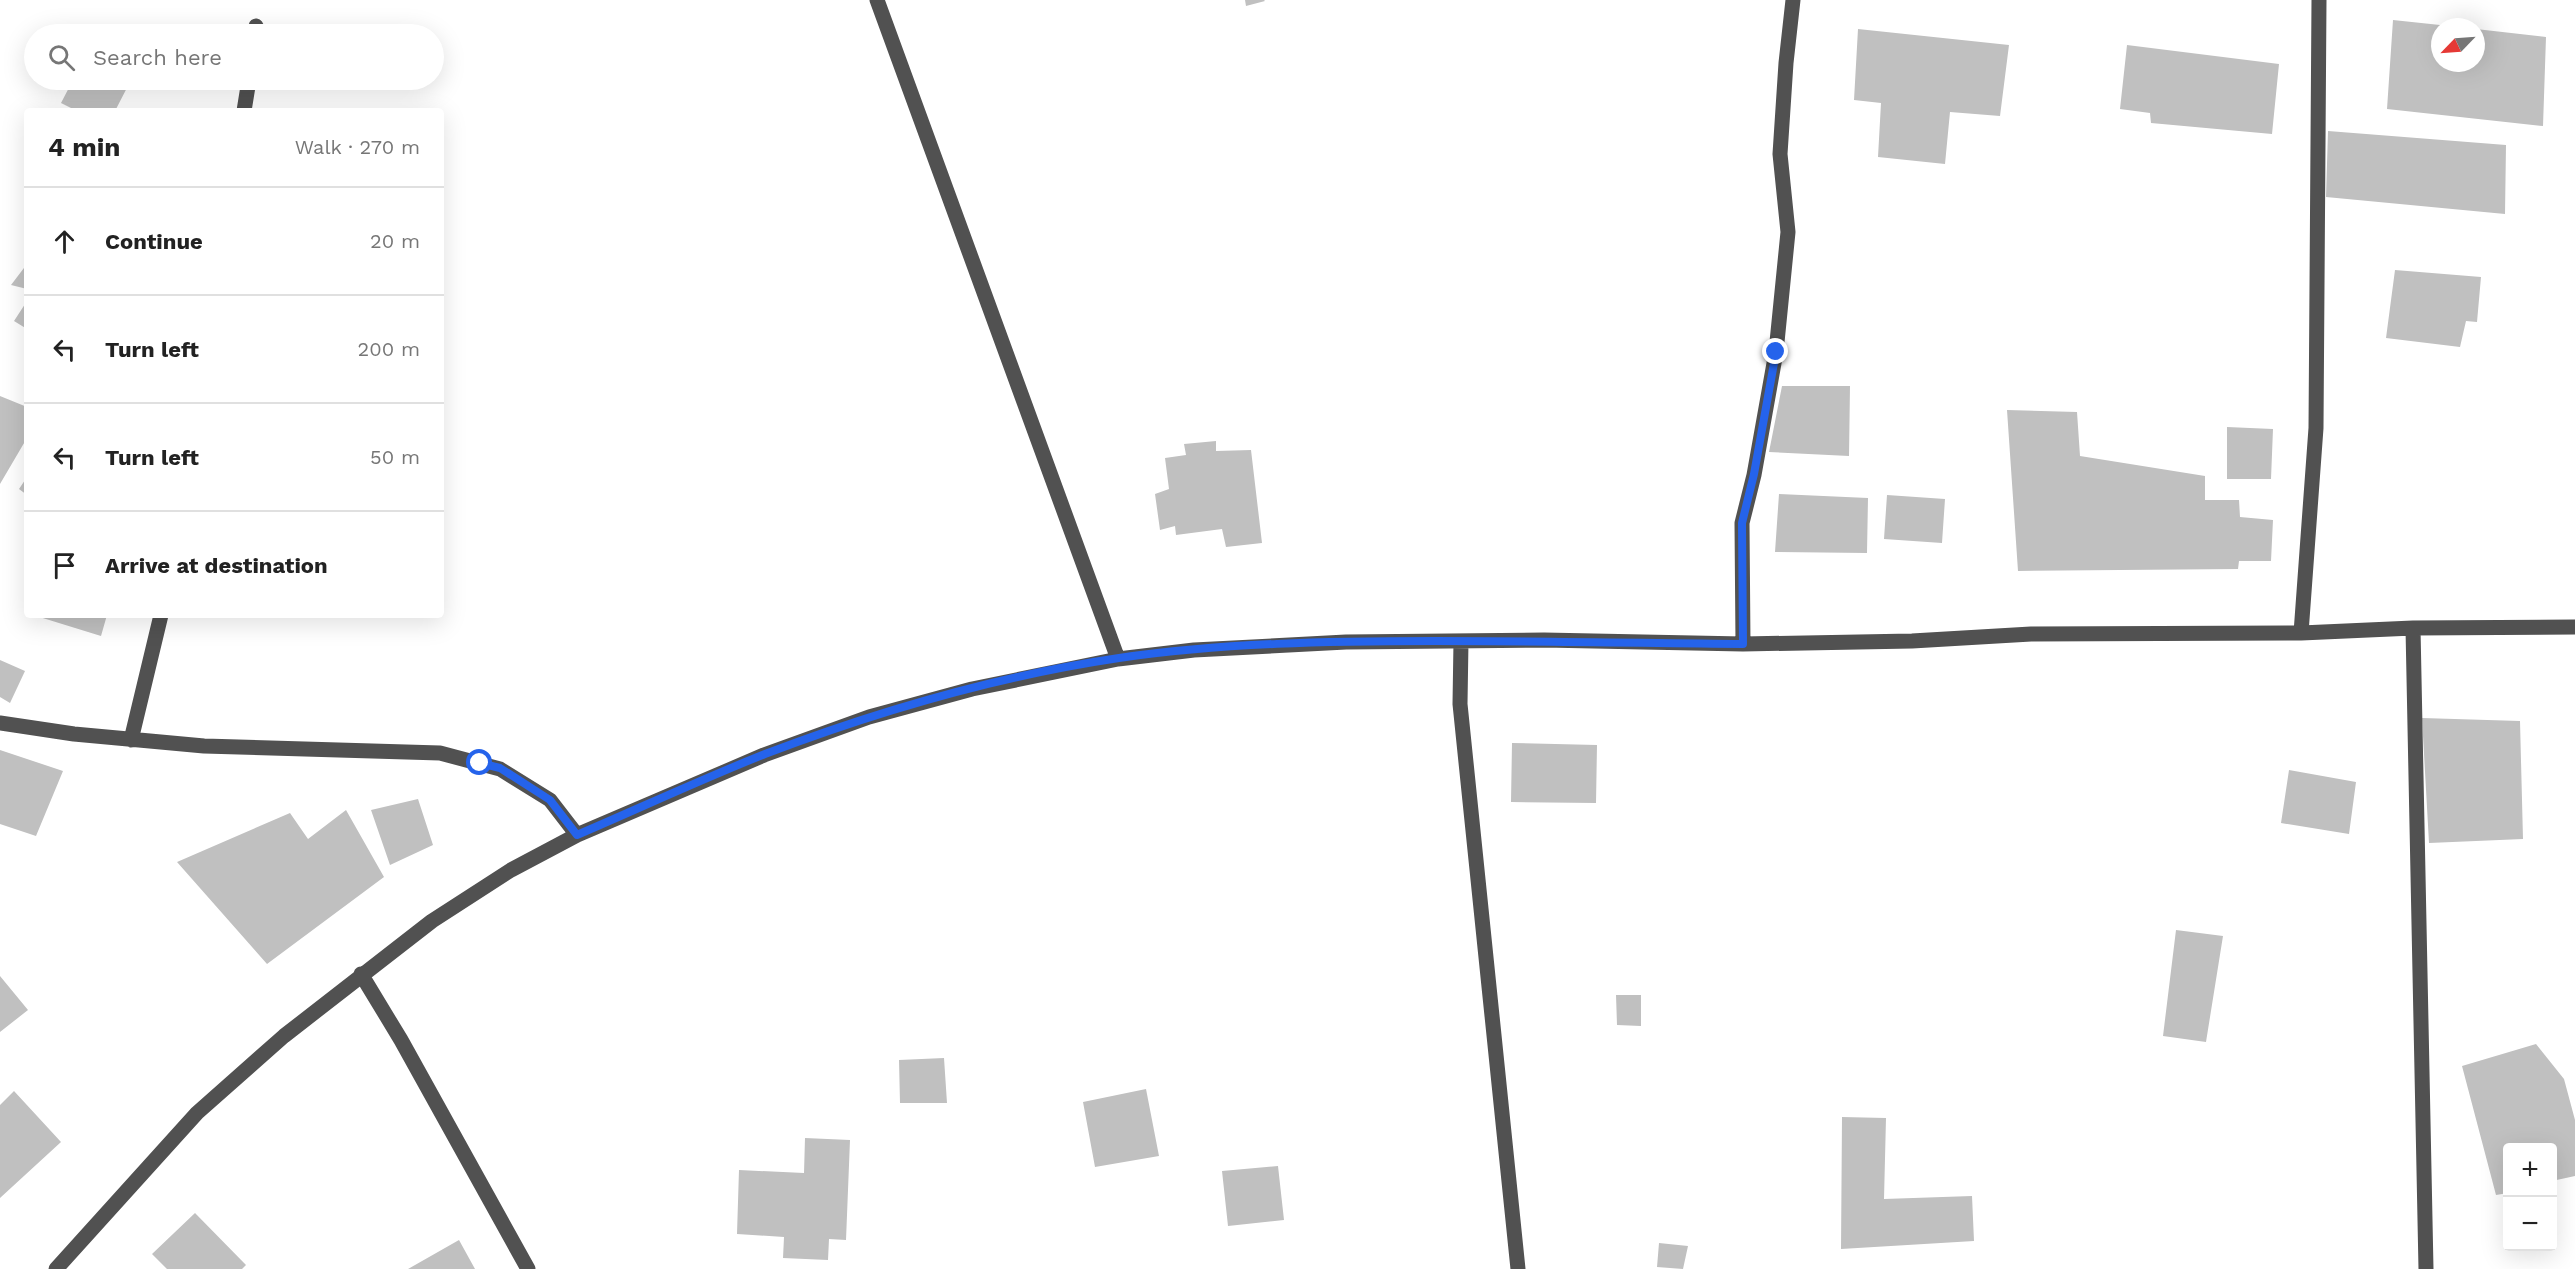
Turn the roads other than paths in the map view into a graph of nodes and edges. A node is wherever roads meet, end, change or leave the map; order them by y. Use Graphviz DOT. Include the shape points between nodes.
graph roads {
  1 [pos="877,0"];
  2 [pos="1793,0"];
  3 [pos="2319,0"];
  4 [pos="247,90"];
  5 [pos="244,108"];
  6 [pos="160,618"];
  7 [pos="2575,627"];
  8 [pos="2413,628"];
  9 [pos="2301,633"];
  10 [pos="1461,641"];
  11 [pos="1743,644"];
  12 [pos="1118,658"];
  13 [pos="0,723"];
  14 [pos="131,740"];
  15 [pos="577,835"];
  16 [pos="361,974"];
  17 [pos="56,1269"];
  18 [pos="528,1269"];
  19 [pos="1518,1269"];
  20 [pos="2426,1269"];
  1 -- 12 [label="street"];
  2 -- 11 [label="street" via="1780,154 1788,232 1776,352 1742,523"];
  3 -- 9 [label="street" via="2316,428"];
  4 -- 5 [label="street"];
  6 -- 14 [label="street"];
  7 -- 8 [label="street"];
  8 -- 9 [label="street"];
  8 -- 20 [label="street"];
  9 -- 11 [label="street" via="2031,634"];
  10 -- 11 [label="street"];
  10 -- 12 [label="street" via="1280,645"];
  10 -- 19 [label="street" via="1461,716"];
  12 -- 15 [label="street" via="972,689 869,717 764,755"];
  13 -- 14 [label="street"];
  14 -- 15 [label="street" via="440,753 500,768 550,800"];
  15 -- 16 [label="street" via="511,870 432,921"];
  16 -- 17 [label="street" via="197,1113"];
  16 -- 18 [label="street"];
}
